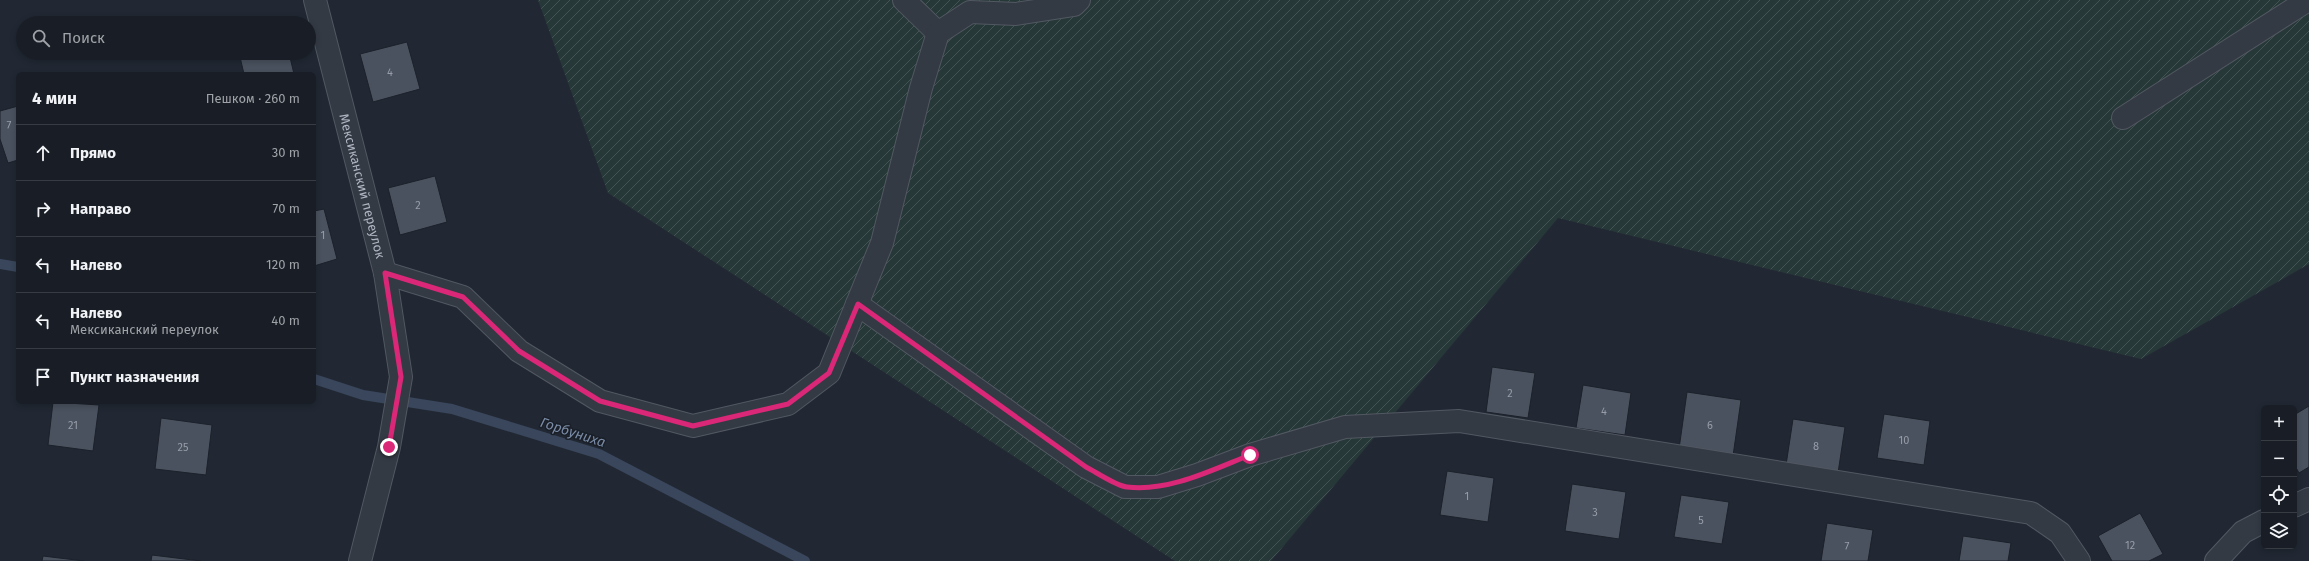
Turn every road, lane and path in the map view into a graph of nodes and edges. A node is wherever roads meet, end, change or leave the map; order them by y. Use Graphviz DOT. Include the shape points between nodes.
graph roads {
  1 [pos="315,0"];
  2 [pos="904,0"];
  3 [pos="1079,0"];
  4 [pos="2308,0"];
  5 [pos="938,33"];
  6 [pos="2123,118"];
  7 [pos="385,273"];
  8 [pos="858,304"];
  9 [pos="2309,499"];
  10 [pos="2297,505"];
  11 [pos="2261,523"];
  12 [pos="360,561"];
  13 [pos="2079,561"];
  14 [pos="2216,561"];
  1 -- 7 [label="street, Мексиканский переулок"];
  2 -- 5 [label="street"];
  3 -- 5 [label="street" via="1074,5 1016,14 970,12"];
  4 -- 6 [label="street"];
  5 -- 8 [label="street" via="921,88 882,243"];
  7 -- 8 [label="street" via="463,297 519,351 600,401 693,426 788,404 829,373"];
  7 -- 12 [label="street, Мексиканский переулок" via="401,377 389,447"];
  8 -- 13 [label="street" via="1086,467 1125,487 1158,487 1250,455 1345,427 1459,421 2031,513 2060,533"];
  9 -- 10 [label="street"];
  11 -- 14 [label="street" via="2243,532"];
}
